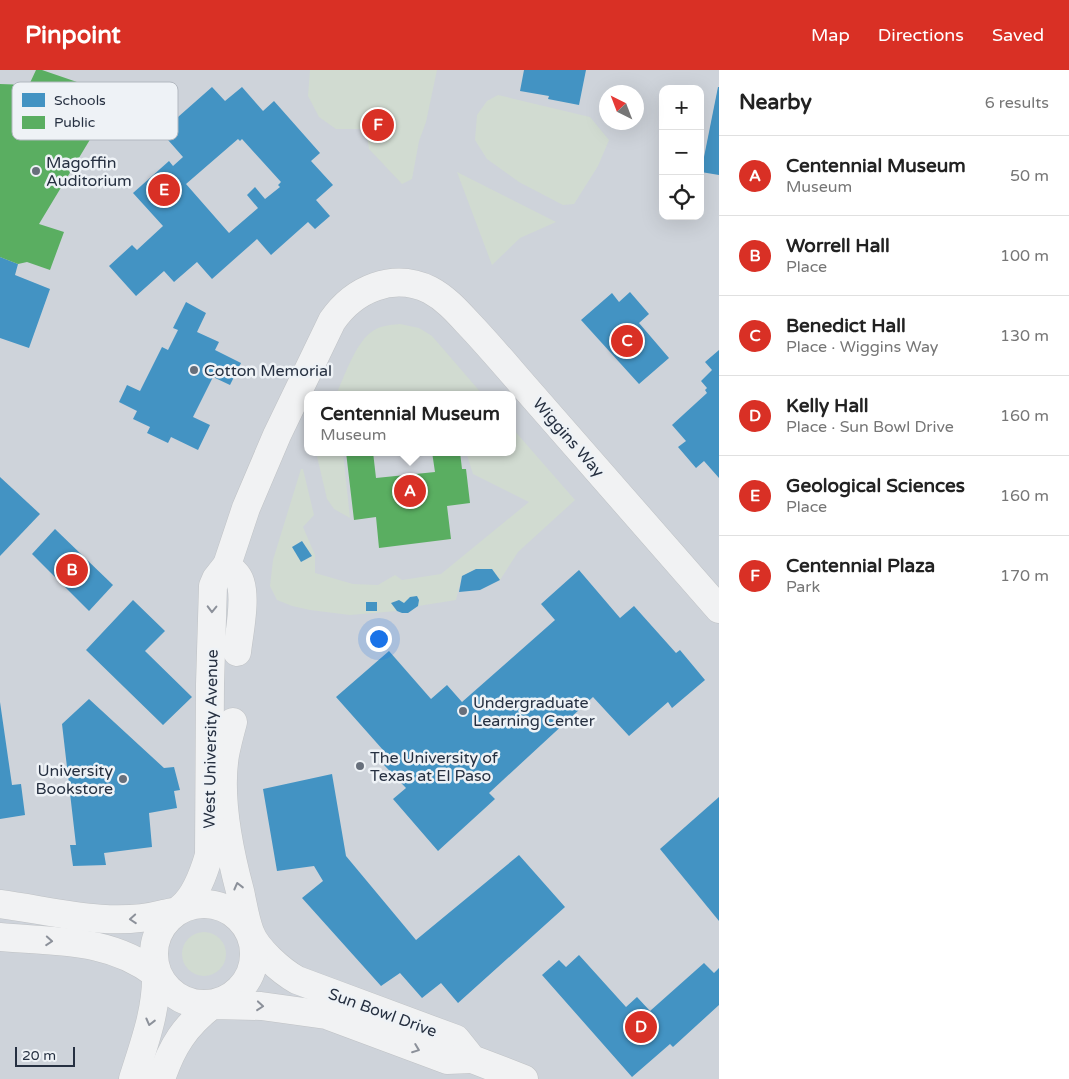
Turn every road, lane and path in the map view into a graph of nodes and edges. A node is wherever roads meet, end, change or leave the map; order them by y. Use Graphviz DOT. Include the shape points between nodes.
graph roads {
  1 [pos="406,282"];
  2 [pos="227,565"];
  3 [pos="719,608"];
  4 [pos="237,652"];
  5 [pos="233,722"];
  6 [pos="0,904"];
  7 [pos="180,910"];
  8 [pos="250,933"];
  9 [pos="0,938"];
  10 [pos="156,974"];
  11 [pos="212,1005"];
  12 [pos="472,1059"];
  13 [pos="133,1079"];
  14 [pos="162,1079"];
  15 [pos="524,1079"];
  1 -- 2 [label="street, West University Avenue" via="391,282 361,292 332,321 277,435 246,508"];
  1 -- 3 [label="street, Wiggins Way" via="439,296 478,333"];
  2 -- 4 [label="street, West University Avenue" via="242,586"];
  2 -- 7 [label="street, West University Avenue, one-way" via="213,586 209,855 204,874"];
  8 -- 5 [label="street, West University Avenue, one-way" via="226,817 225,756"];
  7 -- 6 [label="street, one-way" via="150,918 109,920"];
  7 -- 8 [label="street" via="201,904 224,907"];
  7 -- 10 [label="street" via="170,916 157,935 154,946"];
  8 -- 11 [label="street" via="254,963 250,974 238,992"];
  8 -- 12 [label="street, Sun Bowl Drive" via="277,966 297,980 456,1039"];
  9 -- 10 [label="street, one-way" via="97,945 144,964"];
  10 -- 11 [label="street" via="175,996 196,1004"];
  10 -- 13 [label="street, one-way" via="151,1021"];
  11 -- 12 [label="street, one-way" via="311,1012 447,1060"];
  11 -- 14 [label="street" via="180,1036"];
  12 -- 15 [label="street"];
}
